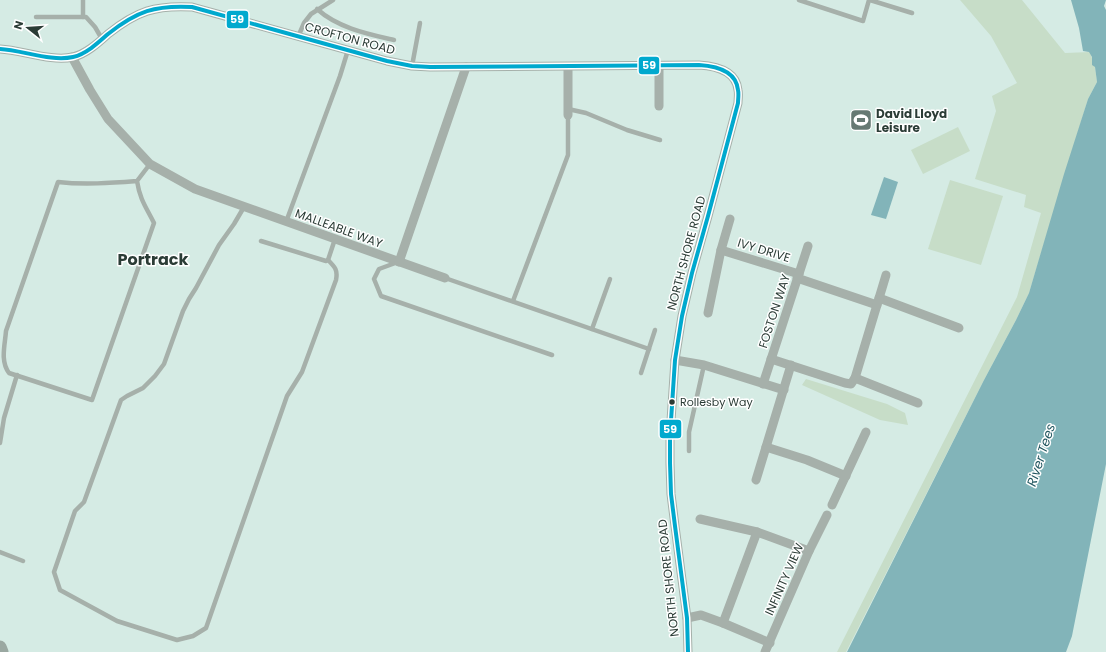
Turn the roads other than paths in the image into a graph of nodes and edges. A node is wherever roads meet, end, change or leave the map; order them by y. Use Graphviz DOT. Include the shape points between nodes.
graph roads {
  1 [pos="83,0"];
  2 [pos="334,0"];
  3 [pos="799,0"];
  4 [pos="870,0"];
  5 [pos="317,9"];
  6 [pos="912,13"];
  7 [pos="36,16"];
  8 [pos="83,17"];
  9 [pos="420,23"];
  10 [pos="298,37"];
  11 [pos="102,40"];
  12 [pos="394,40"];
  13 [pos="0,49"];
  14 [pos="348,50"];
  15 [pos="72,57"];
  16 [pos="412,66"];
  17 [pos="659,66"];
  18 [pos="713,66"];
  19 [pos="466,67"];
  20 [pos="568,67"];
  21 [pos="659,106"];
  22 [pos="568,112"];
  23 [pos="660,140"];
  24 [pos="150,164"];
  25 [pos="137,181"];
  26 [pos="244,206"];
  27 [pos="730,219"];
  28 [pos="286,222"];
  29 [pos="335,239"];
  30 [pos="261,241"];
  31 [pos="808,246"];
  32 [pos="721,250"];
  33 [pos="328,260"];
  34 [pos="399,262"];
  35 [pos="886,275"];
  36 [pos="798,276"];
  37 [pos="445,278"];
  38 [pos="610,279"];
  39 [pos="513,301"];
  40 [pos="878,301"];
  41 [pos="708,313"];
  42 [pos="959,328"];
  43 [pos="592,329"];
  44 [pos="655,330"];
  45 [pos="648,349"];
  46 [pos="552,355"];
  47 [pos="771,359"];
  48 [pos="675,360"];
  49 [pos="704,365"];
  50 [pos="791,365"];
  51 [pos="641,373"];
  52 [pos="16,375"];
  53 [pos="855,378"];
  54 [pos="763,384"];
  55 [pos="784,390"];
  56 [pos="918,403"];
  57 [pos="866,432"];
  58 [pos="0,443"];
  59 [pos="766,447"];
  60 [pos="689,451"];
  61 [pos="846,476"];
  62 [pos="756,480"];
  63 [pos="832,505"];
  64 [pos="827,515"];
  65 [pos="700,519"];
  66 [pos="757,532"];
  67 [pos="809,551"];
  68 [pos="0,552"];
  69 [pos="23,561"];
  70 [pos="687,618"];
  71 [pos="723,623"];
  72 [pos="770,643"];
  73 [pos="0,647"];
  74 [pos="2,652"];
  75 [pos="688,652"];
  76 [pos="765,652"];
  1 -- 8 [label="lane"];
  2 -- 5 [label="lane"];
  3 -- 4 [label="lane" via="862,21"];
  4 -- 6 [label="lane"];
  5 -- 10 [label="lane" via="307,19"];
  5 -- 12 [label="lane" via="339,23"];
  7 -- 8 [label="lane"];
  8 -- 11 [label="lane" via="95,27"];
  9 -- 16 [label="lane"];
  10 -- 11 [label="street, CROFTON ROAD" via="192,7 173,6 142,12 123,22"];
  10 -- 14 [label="street, CROFTON ROAD"];
  11 -- 15 [label="street, CROFTON ROAD" via="87,51"];
  13 -- 15 [label="street, CROFTON ROAD"];
  14 -- 16 [label="street, CROFTON ROAD"];
  14 -- 28 [label="lane"];
  15 -- 24 [label="street, MALLEABLE WAY" via="108,119"];
  16 -- 19 [label="street, CROFTON ROAD"];
  17 -- 18 [label="street, CROFTON ROAD"];
  17 -- 20 [label="street, CROFTON ROAD"];
  17 -- 21 [label="street"];
  18 -- 48 [label="street, NORTH SHORE ROAD" via="734,78 738,89 738,103 692,273"];
  19 -- 20 [label="street, CROFTON ROAD"];
  19 -- 34 [label="street"];
  20 -- 22 [label="street"];
  22 -- 23 [label="lane" via="586,112 627,130"];
  22 -- 39 [label="lane" via="568,155"];
  24 -- 25 [label="lane"];
  24 -- 26 [label="street, MALLEABLE WAY" via="195,189"];
  25 -- 52 [label="lane" via="111,184 58,182 6,331 5,367"];
  25 -- 52 [label="lane" via="139,194 154,223 92,400"];
  26 -- 28 [label="street, MALLEABLE WAY"];
  26 -- 33 [label="lane" via="219,244 189,299 164,364 143,388 122,400 84,502 75,511 54,572 60,590 117,621 177,640 193,636 206,628 287,396 302,372 336,280 336,268"];
  27 -- 32 [label="street"];
  28 -- 29 [label="street, MALLEABLE WAY"];
  29 -- 33 [label="lane"];
  29 -- 34 [label="street, MALLEABLE WAY"];
  30 -- 33 [label="lane" via="322,261"];
  31 -- 36 [label="street, FOSTON WAY"];
  32 -- 36 [label="street, IVY DRIVE"];
  32 -- 41 [label="street"];
  34 -- 37 [label="street, MALLEABLE WAY"];
  34 -- 46 [label="lane" via="379,269 374,279 381,296"];
  35 -- 40 [label="street"];
  36 -- 40 [label="street, IVY DRIVE"];
  36 -- 47 [label="street, FOSTON WAY"];
  37 -- 39 [label="lane, MALLEABLE WAY"];
  38 -- 43 [label="lane"];
  39 -- 43 [label="lane, MALLEABLE WAY"];
  40 -- 42 [label="street, IVY DRIVE"];
  40 -- 53 [label="street"];
  43 -- 45 [label="lane, MALLEABLE WAY"];
  44 -- 45 [label="lane"];
  45 -- 51 [label="lane"];
  47 -- 50 [label="street"];
  47 -- 54 [label="street, FOSTON WAY"];
  48 -- 49 [label="street"];
  48 -- 70 [label="street, NORTH SHORE ROAD" via="670,436 671,486"];
  49 -- 54 [label="street"];
  49 -- 60 [label="lane" via="689,432"];
  50 -- 53 [label="street" via="845,383 851,384"];
  50 -- 55 [label="street"];
  52 -- 58 [label="lane"];
  53 -- 56 [label="street"];
  54 -- 55 [label="street"];
  55 -- 59 [label="street"];
  57 -- 61 [label="street"];
  59 -- 61 [label="street"];
  59 -- 62 [label="street"];
  61 -- 63 [label="street"];
  64 -- 67 [label="street, INFINITY VIEW"];
  65 -- 66 [label="street"];
  66 -- 67 [label="street"];
  66 -- 71 [label="street"];
  67 -- 72 [label="street, INFINITY VIEW"];
  68 -- 69 [label="lane"];
  70 -- 71 [label="street" via="701,615"];
  70 -- 75 [label="street, NORTH SHORE ROAD"];
  71 -- 72 [label="street"];
  72 -- 76 [label="street, INFINITY VIEW"];
  73 -- 74 [label="main road"];
}
